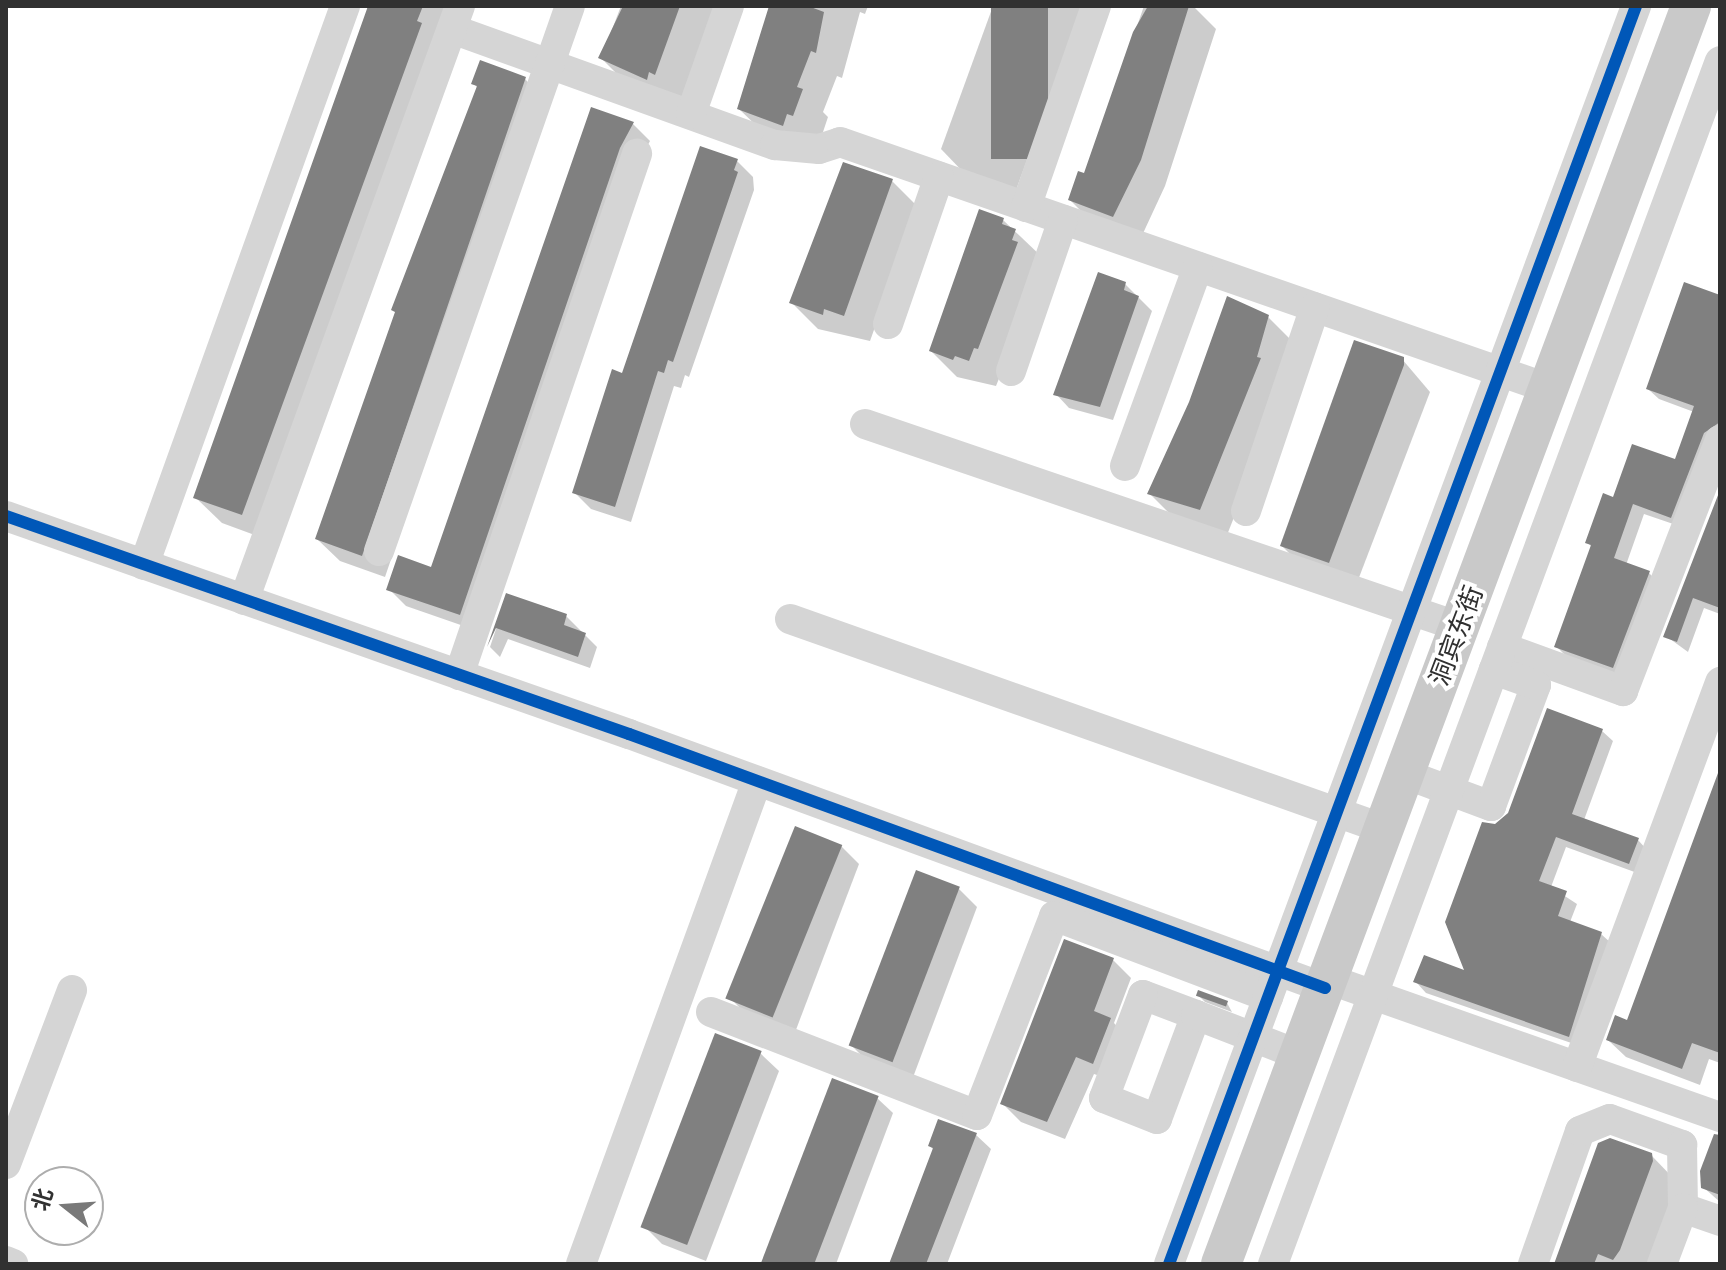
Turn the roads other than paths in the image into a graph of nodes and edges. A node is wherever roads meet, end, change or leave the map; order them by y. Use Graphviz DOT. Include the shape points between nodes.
graph roads {
  1 [pos="345,6"];
  2 [pos="570,6"];
  3 [pos="729,6"];
  4 [pos="1096,6"];
  5 [pos="1636,6"];
  6 [pos="1691,6"];
  7 [pos="456,18"];
  8 [pos="1720,61"];
  9 [pos="550,64"];
  10 [pos="691,114"];
  11 [pos="637,154"];
  12 [pos="939,177"];
  13 [pos="1026,207"];
  14 [pos="1063,220"];
  15 [pos="1198,267"];
  16 [pos="1315,307"];
  17 [pos="888,324"];
  18 [pos="1011,371"];
  19 [pos="1501,371"];
  20 [pos="1550,389"];
  21 [pos="865,424"];
  22 [pos="1720,440"];
  23 [pos="1125,466"];
  24 [pos="1246,511"];
  25 [pos="6,516"];
  26 [pos="379,551"];
  27 [pos="144,565"];
  28 [pos="244,600"];
  29 [pos="1412,611"];
  30 [pos="790,619"];
  31 [pos="1460,627"];
  32 [pos="1498,658"];
  33 [pos="459,675"];
  34 [pos="1720,682"];
  35 [pos="1405,774"];
  36 [pos="757,781"];
  37 [pos="1450,790"];
  38 [pos="1337,813"];
  39 [pos="1384,829"];
  40 [pos="1273,984"];
  41 [pos="1326,984"];
  42 [pos="72,990"];
  43 [pos="1373,995"];
  44 [pos="711,1012"];
  45 [pos="1196,1015"];
  46 [pos="1253,1037"];
  47 [pos="1299,1055"];
  48 [pos="1577,1067"];
  49 [pos="1720,1117"];
  50 [pos="6,1164"];
  51 [pos="1683,1208"];
  52 [pos="1720,1221"];
  53 [pos="6,1261"];
  54 [pos="13,1264"];
  55 [pos="581,1264"];
  56 [pos="1169,1264"];
  57 [pos="1221,1264"];
  58 [pos="1273,1264"];
  59 [pos="1533,1264"];
  60 [pos="1662,1264"];
  1 -- 27 [label="street"];
  2 -- 9 [label="street"];
  3 -- 10 [label="street"];
  4 -- 13 [label="street"];
  5 -- 19 [label="street"];
  6 -- 20 [label="main road, 洞宾东街"];
  7 -- 9 [label="street"];
  7 -- 28 [label="street"];
  8 -- 32 [label="street"];
  9 -- 10 [label="street"];
  9 -- 26 [label="street"];
  10 -- 12 [label="street" via="787,147 819,149 840,142"];
  11 -- 33 [label="street"];
  12 -- 13 [label="street"];
  12 -- 17 [label="street"];
  13 -- 14 [label="street"];
  14 -- 15 [label="street"];
  14 -- 18 [label="street"];
  15 -- 16 [label="street"];
  15 -- 23 [label="street"];
  16 -- 19 [label="street"];
  16 -- 24 [label="street"];
  19 -- 20 [label="street"];
  19 -- 29 [label="street"];
  20 -- 31 [label="main road, 洞宾东街"];
  21 -- 29 [label="street"];
  22 -- 32 [label="street" via="1623,691"];
  25 -- 27 [label="street"];
  27 -- 28 [label="street"];
  28 -- 33 [label="street"];
  29 -- 31 [label="street"];
  29 -- 38 [label="street"];
  30 -- 38 [label="street"];
  31 -- 35 [label="main road, 洞宾东街"];
  32 -- 37 [label="street"];
  32 -- 37 [label="street" via="1536,685 1491,806"];
  33 -- 36 [label="street"];
  34 -- 48 [label="street"];
  35 -- 37 [label="street"];
  35 -- 39 [label="main road, 洞宾东街"];
  36 -- 40 [label="street"];
  36 -- 55 [label="street"];
  37 -- 43 [label="street"];
  38 -- 39 [label="street"];
  38 -- 40 [label="street"];
  39 -- 41 [label="main road, 洞宾东街"];
  40 -- 41 [label="street"];
  40 -- 44 [label="street" via="1054,916 977,1115"];
  40 -- 46 [label="street"];
  41 -- 43 [label="street"];
  41 -- 47 [label="main road, 洞宾东街"];
  42 -- 50 [label="street"];
  43 -- 48 [label="street"];
  43 -- 58 [label="street"];
  45 -- 46 [label="street"];
  46 -- 47 [label="street"];
  46 -- 56 [label="street"];
  47 -- 57 [label="main road, 洞宾东街"];
  48 -- 49 [label="street"];
  51 -- 52 [label="street"];
  51 -- 59 [label="street" via="1682,1145 1610,1119 1594,1121 1580,1131"];
  51 -- 60 [label="street"];
  53 -- 54 [label="street"];
}
